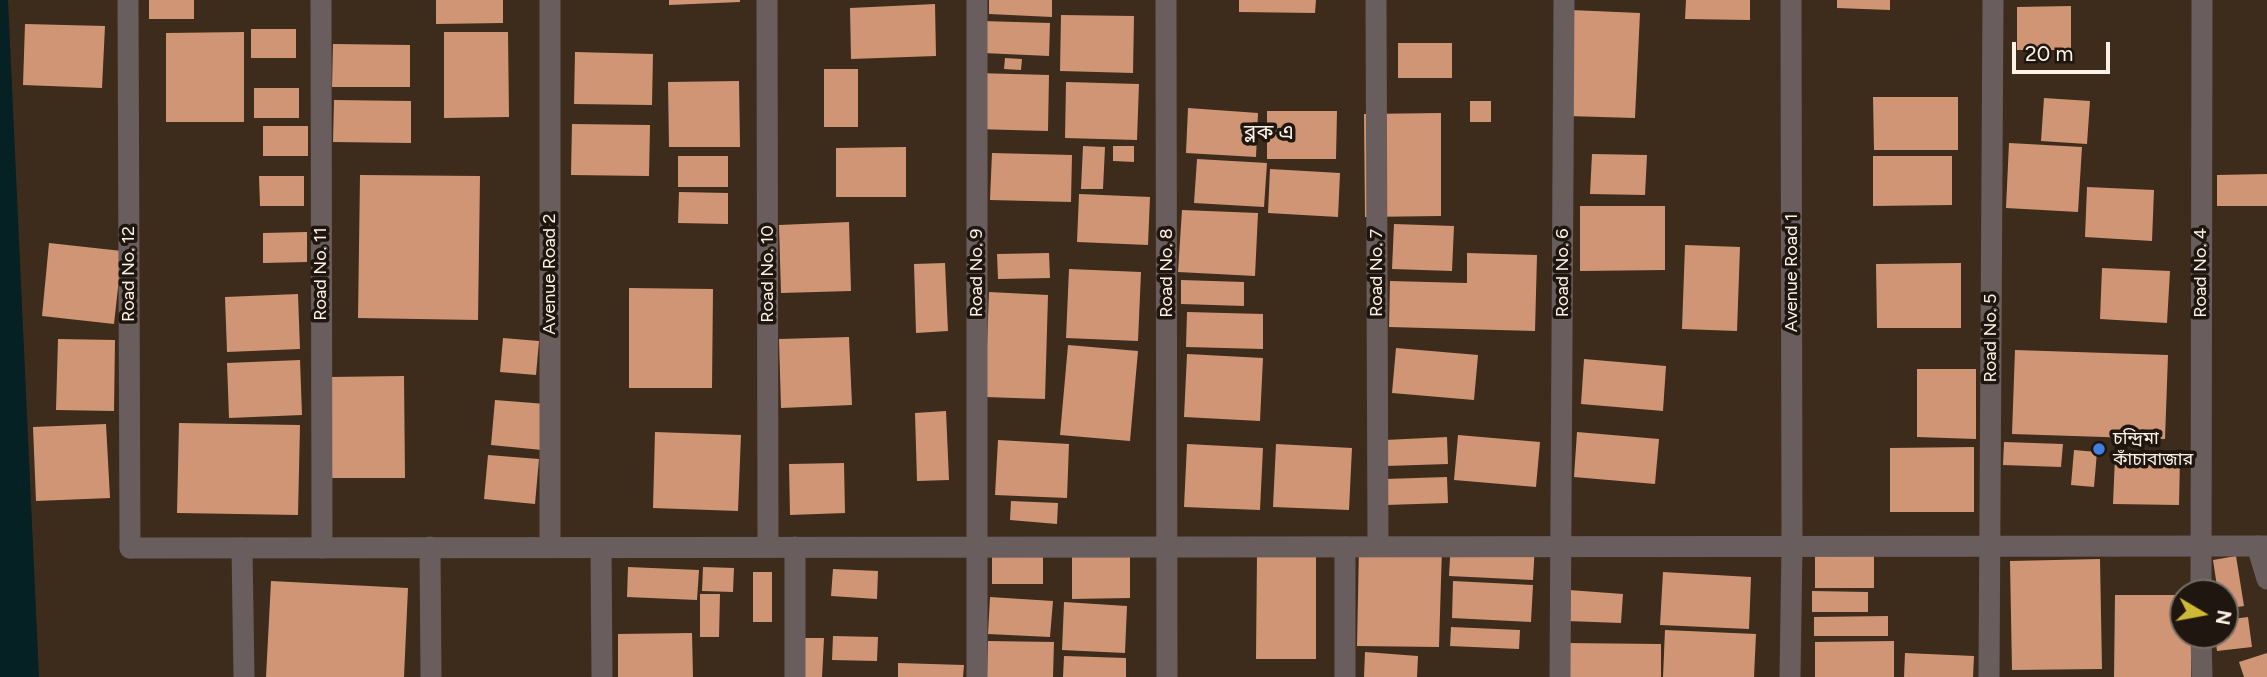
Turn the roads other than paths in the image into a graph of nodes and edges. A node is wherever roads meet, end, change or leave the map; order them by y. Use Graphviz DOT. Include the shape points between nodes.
graph roads {
  1 [pos="128,0"];
  2 [pos="321,0"];
  3 [pos="550,0"];
  4 [pos="767,0"];
  5 [pos="977,0"];
  6 [pos="1166,0"];
  7 [pos="1376,0"];
  8 [pos="1564,0"];
  9 [pos="1791,0"];
  10 [pos="1993,0"];
  11 [pos="2202,0"];
  12 [pos="1561,546"];
  13 [pos="1792,546"];
  14 [pos="1990,546"];
  15 [pos="2200,546"];
  16 [pos="2262,546"];
  17 [pos="430,547"];
  18 [pos="550,547"];
  19 [pos="768,547"];
  20 [pos="795,547"];
  21 [pos="978,547"];
  22 [pos="1167,547"];
  23 [pos="1345,547"];
  24 [pos="1378,547"];
  25 [pos="242,548"];
  26 [pos="322,548"];
  27 [pos="601,548"];
  28 [pos="2201,579"];
  29 [pos="2267,579"];
  30 [pos="2201,649"];
  31 [pos="244,677"];
  32 [pos="431,677"];
  33 [pos="602,677"];
  34 [pos="795,677"];
  35 [pos="977,677"];
  36 [pos="1167,677"];
  37 [pos="1345,677"];
  38 [pos="1560,677"];
  39 [pos="1790,677"];
  40 [pos="1989,677"];
  41 [pos="2202,677"];
  1 -- 25 [label="street, Road No. 12" via="130,548"];
  2 -- 26 [label="street, Road No. 11"];
  3 -- 18 [label="street, Avenue Road 2"];
  4 -- 19 [label="street, Road No. 10"];
  5 -- 21 [label="street, Road No. 9"];
  6 -- 22 [label="street, Road No. 8"];
  7 -- 24 [label="street, Road No. 7"];
  8 -- 12 [label="street, Road No. 6"];
  9 -- 13 [label="street, Avenue Road 1"];
  10 -- 14 [label="street, Road No. 5"];
  11 -- 15 [label="street, Road No. 4"];
  12 -- 13 [label="street"];
  12 -- 24 [label="street"];
  12 -- 38 [label="street, Road No. 6"];
  13 -- 14 [label="street"];
  13 -- 39 [label="street, Avenue Road 1"];
  14 -- 15 [label="street"];
  14 -- 40 [label="street, Road No. 5"];
  15 -- 16 [label="street"];
  15 -- 28 [label="street, Road No. 4"];
  16 -- 29 [label="street"];
  17 -- 18 [label="street"];
  17 -- 26 [label="street"];
  17 -- 32 [label="street"];
  18 -- 27 [label="street"];
  19 -- 20 [label="street"];
  19 -- 27 [label="street"];
  20 -- 21 [label="street"];
  20 -- 34 [label="street"];
  21 -- 22 [label="street"];
  21 -- 35 [label="street, Road No. 9"];
  22 -- 23 [label="street"];
  22 -- 36 [label="street, Road No. 8"];
  23 -- 24 [label="street"];
  23 -- 37 [label="street"];
  25 -- 26 [label="street"];
  25 -- 31 [label="street"];
  27 -- 33 [label="street"];
  30 -- 41 [label="street"];
}
